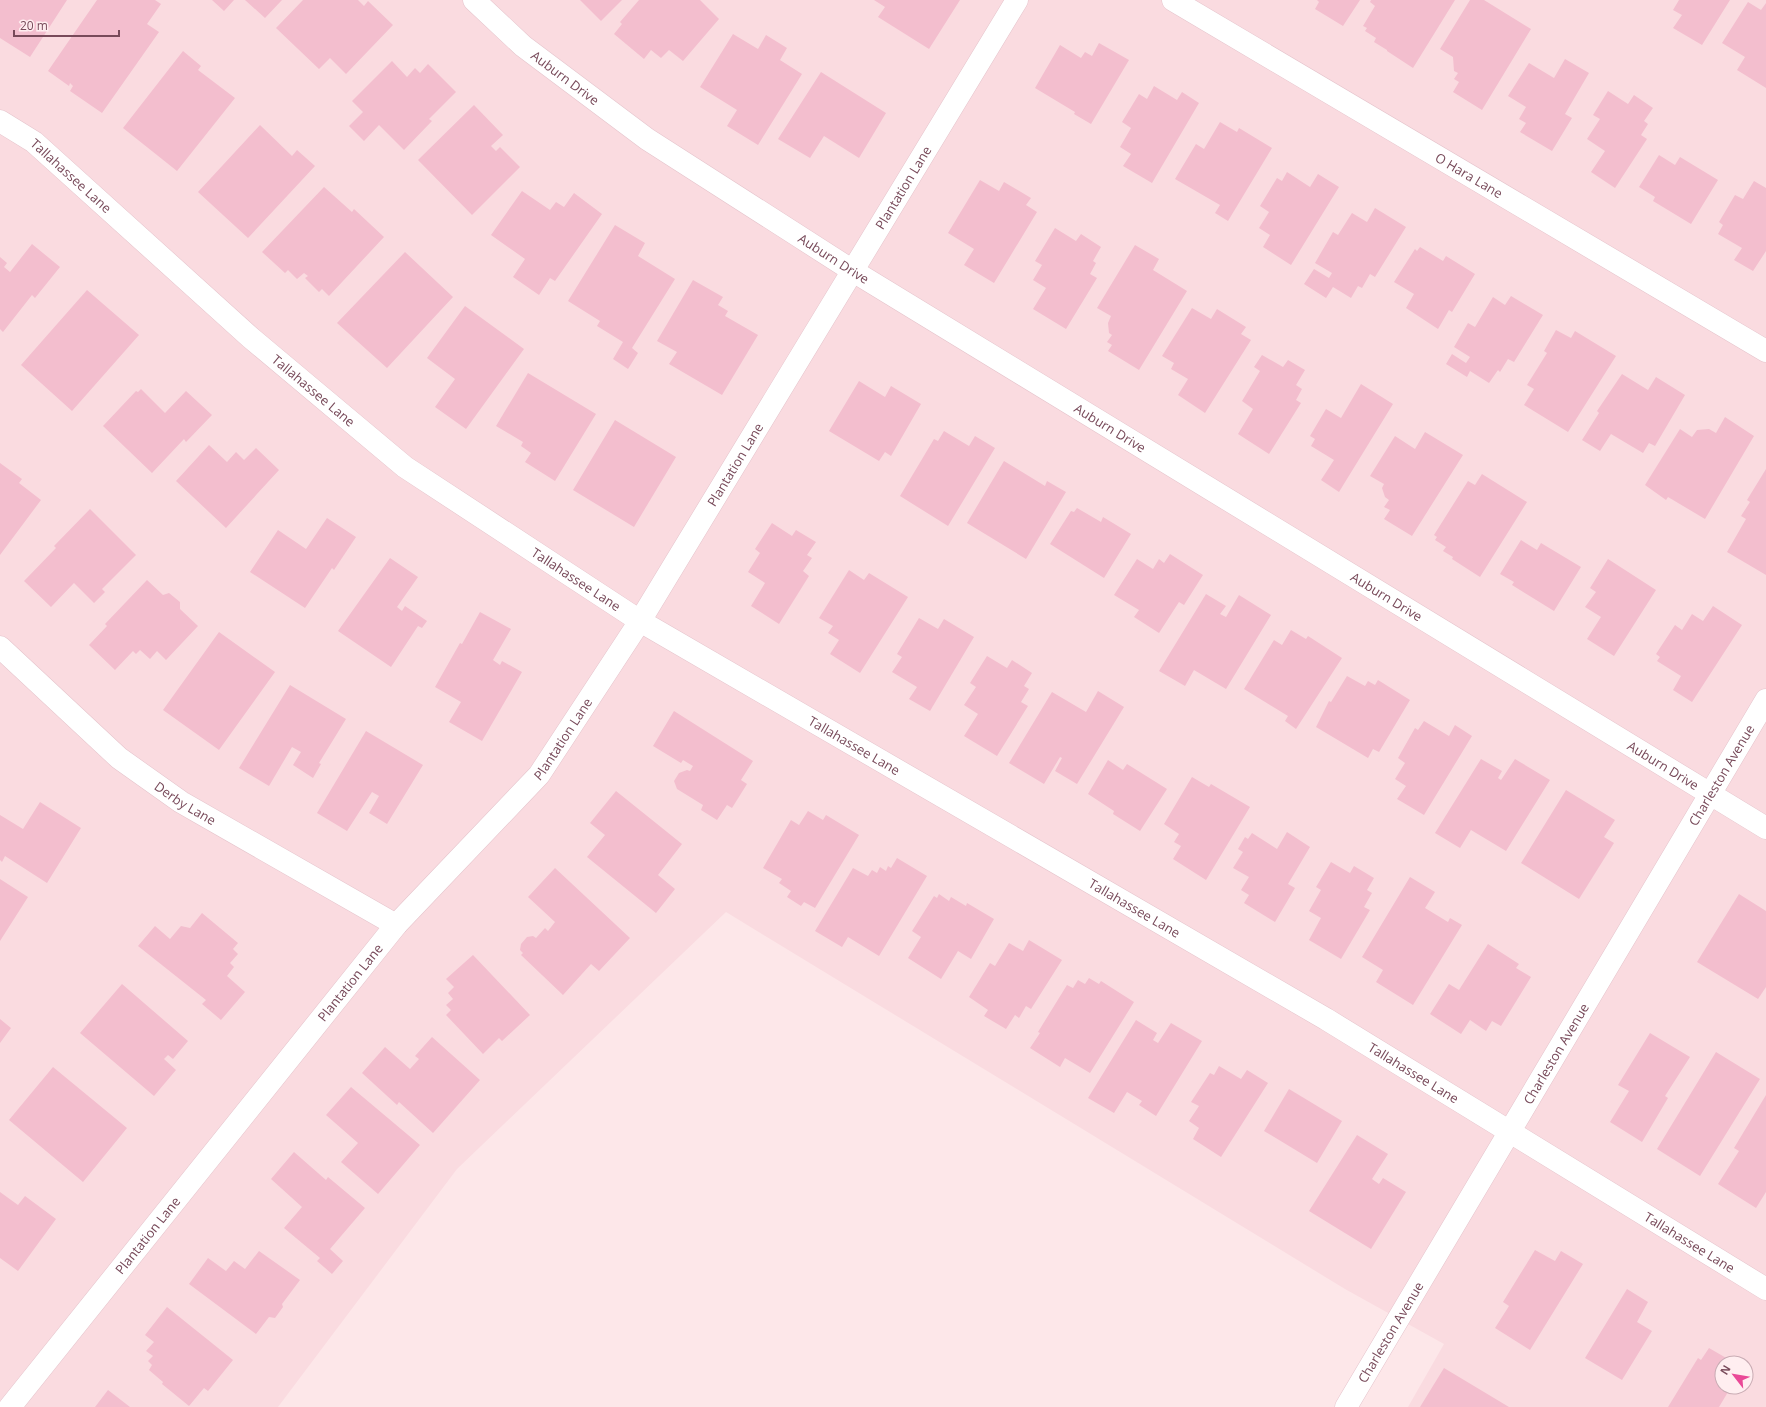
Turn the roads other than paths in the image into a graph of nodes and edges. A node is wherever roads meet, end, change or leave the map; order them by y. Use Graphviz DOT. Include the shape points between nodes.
graph roads {
  1 [pos="474,0"];
  2 [pos="1017,0"];
  3 [pos="1172,0"];
  4 [pos="0,121"];
  5 [pos="853,271"];
  6 [pos="1766,351"];
  7 [pos="640,621"];
  8 [pos="1,652"];
  9 [pos="1766,700"];
  10 [pos="1710,795"];
  11 [pos="1766,828"];
  12 [pos="396,925"];
  13 [pos="1510,1132"];
  14 [pos="1766,1289"];
  15 [pos="10,1407"];
  16 [pos="1346,1407"];
  1 -- 5 [label="street, Auburn Drive" via="523,46 648,139"];
  2 -- 5 [label="street, Plantation Lane"];
  3 -- 6 [label="street, O Hara Lane"];
  4 -- 7 [label="street, Tallahassee Lane" via="34,142 251,338 405,466"];
  5 -- 7 [label="street, Plantation Lane"];
  5 -- 10 [label="street, Auburn Drive"];
  7 -- 12 [label="street, Plantation Lane" via="539,775"];
  7 -- 13 [label="street, Tallahassee Lane" via="1319,1015"];
  8 -- 12 [label="street, Derby Lane" via="118,758 181,802"];
  9 -- 10 [label="street, Charleston Avenue"];
  10 -- 11 [label="street, Auburn Drive"];
  10 -- 13 [label="street, Charleston Avenue"];
  12 -- 15 [label="street, Plantation Lane"];
  13 -- 14 [label="street, Tallahassee Lane"];
  13 -- 16 [label="street, Charleston Avenue"];
}
